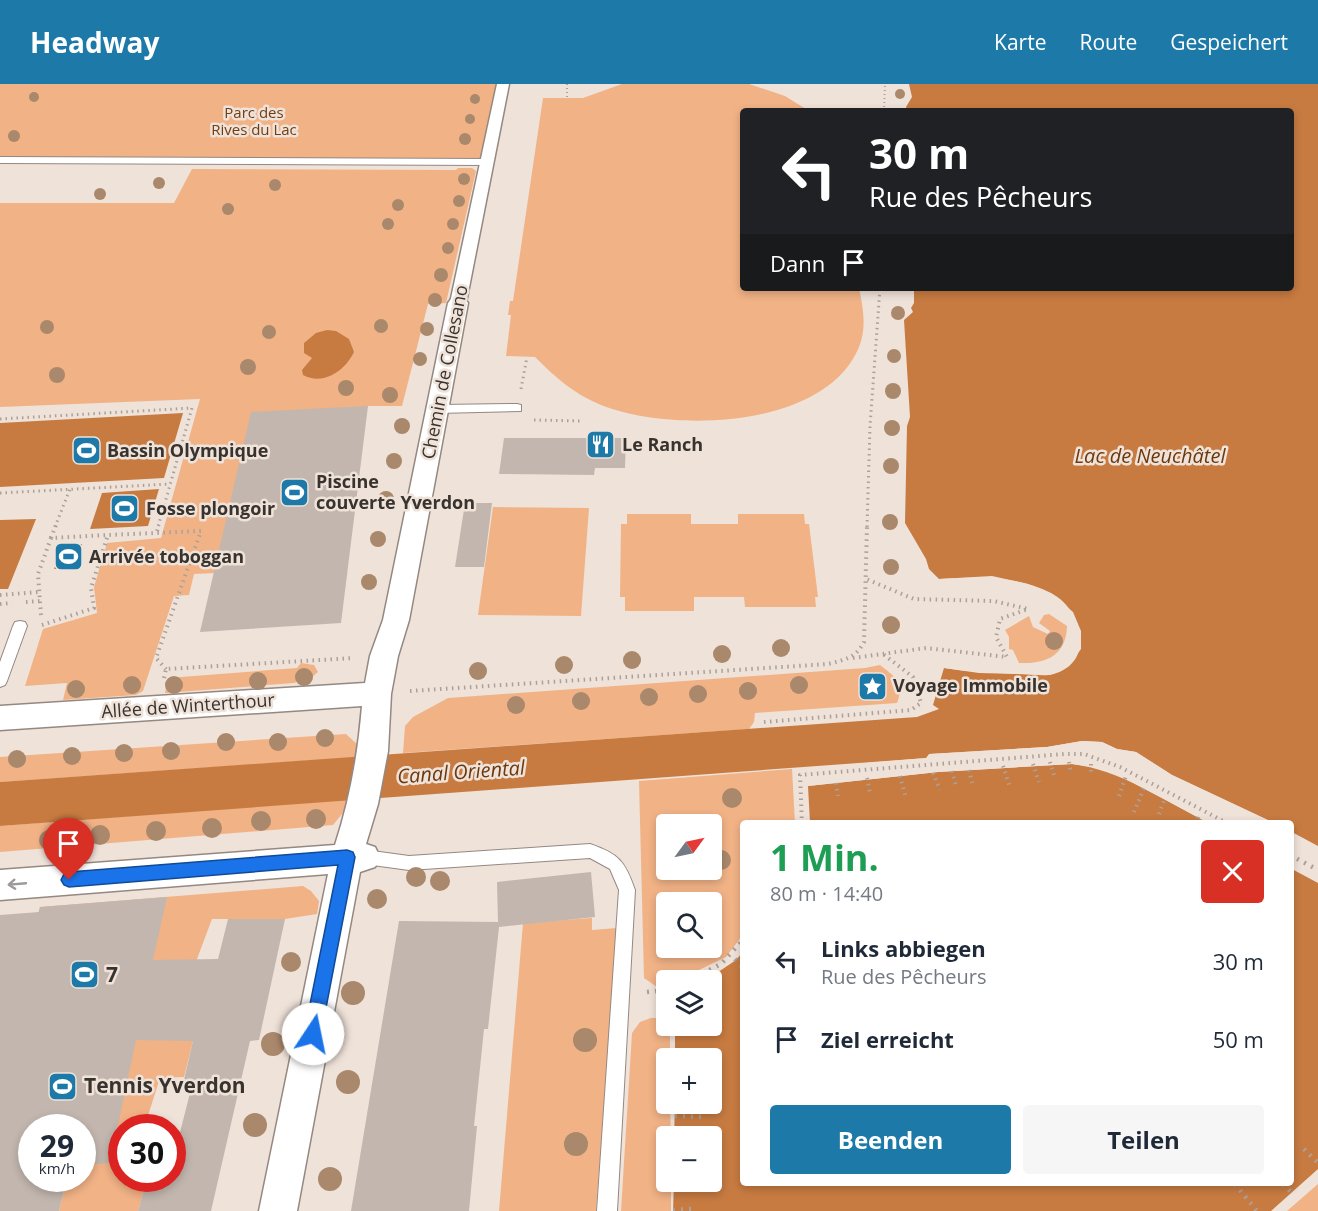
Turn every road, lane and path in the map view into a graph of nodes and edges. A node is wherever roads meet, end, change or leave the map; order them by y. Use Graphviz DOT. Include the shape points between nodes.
graph roads {
  1 [pos="503,84"];
  2 [pos="567,84"];
  3 [pos="885,84"];
  4 [pos="567,98"];
  5 [pos="884,108"];
  6 [pos="0,160"];
  7 [pos="487,162"];
  8 [pos="880,291"];
  9 [pos="458,303"];
  10 [pos="517,408"];
  11 [pos="438,409"];
  12 [pos="0,418"];
  13 [pos="170,484"];
  14 [pos="70,489"];
  15 [pos="0,493"];
  16 [pos="157,531"];
  17 [pos="108,535"];
  18 [pos="51,538"];
  19 [pos="866,579"];
  20 [pos="39,592"];
  21 [pos="0,595"];
  22 [pos="9,603"];
  23 [pos="0,604"];
  24 [pos="20,626"];
  25 [pos="882,654"];
  26 [pos="384,656"];
  27 [pos="852,658"];
  28 [pos="166,669"];
  29 [pos="0,681"];
  30 [pos="385,693"];
  31 [pos="157,708"];
  32 [pos="0,718"];
  33 [pos="764,722"];
  34 [pos="1050,762"];
  35 [pos="1069,762"];
  36 [pos="1033,764"];
  37 [pos="1091,764"];
  38 [pos="1003,766"];
  39 [pos="969,770"];
  40 [pos="952,771"];
  41 [pos="933,772"];
  42 [pos="1071,773"];
  43 [pos="1091,775"];
  44 [pos="900,776"];
  45 [pos="1126,776"];
  46 [pos="867,778"];
  47 [pos="1055,778"];
  48 [pos="1039,782"];
  49 [pos="836,783"];
  50 [pos="956,786"];
  51 [pos="973,786"];
  52 [pos="1144,786"];
  53 [pos="1010,787"];
  54 [pos="940,790"];
  55 [pos="870,793"];
  56 [pos="838,796"];
  57 [pos="1119,796"];
  58 [pos="906,798"];
  59 [pos="1166,798"];
  60 [pos="1134,812"];
  61 [pos="1159,814"];
  62 [pos="1199,815"];
  63 [pos="802,820"];
  64 [pos="1197,820"];
  65 [pos="1221,820"];
  66 [pos="356,857"];
  67 [pos="1294,857"];
  68 [pos="1318,870"];
  69 [pos="0,885"];
  70 [pos="740,943"];
  71 [pos="735,959"];
  72 [pos="740,965"];
  73 [pos="709,970"];
  74 [pos="675,1116"];
  75 [pos="704,1117"];
  76 [pos="1304,1149"];
  77 [pos="1318,1163"];
  78 [pos="1237,1186"];
  79 [pos="1285,1186"];
  80 [pos="1291,1192"];
  81 [pos="691,1209"];
  82 [pos="673,1210"];
  83 [pos="278,1211"];
  84 [pos="607,1211"];
  85 [pos="1257,1211"];
  1 -- 7 [label="street, Chemin de Collesano"];
  2 -- 4 [label="path"];
  3 -- 5 [label="path"];
  6 -- 7 [label="lane"];
  7 -- 9 [label="street, Chemin de Collesano"];
  8 -- 19 [label="path" via="870,426"];
  9 -- 11 [label="street, Chemin de Collesano"];
  10 -- 11 [label="lane"];
  11 -- 26 [label="street, Chemin de Collesano" via="396,620"];
  12 -- 13 [label="path" via="192,408"];
  13 -- 14 [label="path"];
  13 -- 16 [label="path"];
  14 -- 15 [label="path"];
  14 -- 18 [label="path"];
  16 -- 17 [label="path"];
  16 -- 28 [label="path" via="201,531 156,658"];
  17 -- 18 [label="path"];
  17 -- 20 [label="path" via="91,588 94,608 42,625"];
  18 -- 20 [label="path" via="38,574"];
  19 -- 25 [label="path" via="914,598 994,601 1028,609 1000,619 996,637 1007,657 926,648"];
  19 -- 27 [label="path" via="864,642"];
  20 -- 21 [label="path"];
  22 -- 23 [label="path"];
  24 -- 29 [label="lane"];
  25 -- 27 [label="path"];
  25 -- 33 [label="path" via="914,677 921,703 911,710"];
  26 -- 28 [label="path"];
  26 -- 30 [label="street, Chemin de Collesano"];
  27 -- 30 [label="path" via="828,664"];
  28 -- 31 [label="path"];
  30 -- 31 [label="street, Allée de Winterthour"];
  30 -- 66 [label="street, Chemin de Collesano"];
  31 -- 32 [label="street, Allée de Winterthour"];
  34 -- 47 [label="path"];
  35 -- 42 [label="path"];
  36 -- 48 [label="path"];
  37 -- 43 [label="path"];
  38 -- 53 [label="path"];
  39 -- 51 [label="path"];
  40 -- 50 [label="path"];
  41 -- 54 [label="path"];
  44 -- 58 [label="path"];
  45 -- 57 [label="path"];
  46 -- 55 [label="path"];
  49 -- 56 [label="path"];
  52 -- 60 [label="path"];
  59 -- 61 [label="path"];
  62 -- 64 [label="path"];
  63 -- 65 [label="path" via="800,775 1064,754 1084,754 1120,767"];
  66 -- 69 [label="street, one-way"];
  66 -- 83 [label="street, Chemin de Collesano"];
  66 -- 84 [label="lane" via="409,863 590,850 610,857 620,868 627,890"];
  67 -- 68 [label="path"];
  70 -- 73 [label="path" via="721,964"];
  71 -- 72 [label="path"];
  74 -- 75 [label="path"];
  76 -- 77 [label="path"];
  78 -- 85 [label="path"];
  79 -- 80 [label="path"];
  81 -- 82 [label="path"];
}
